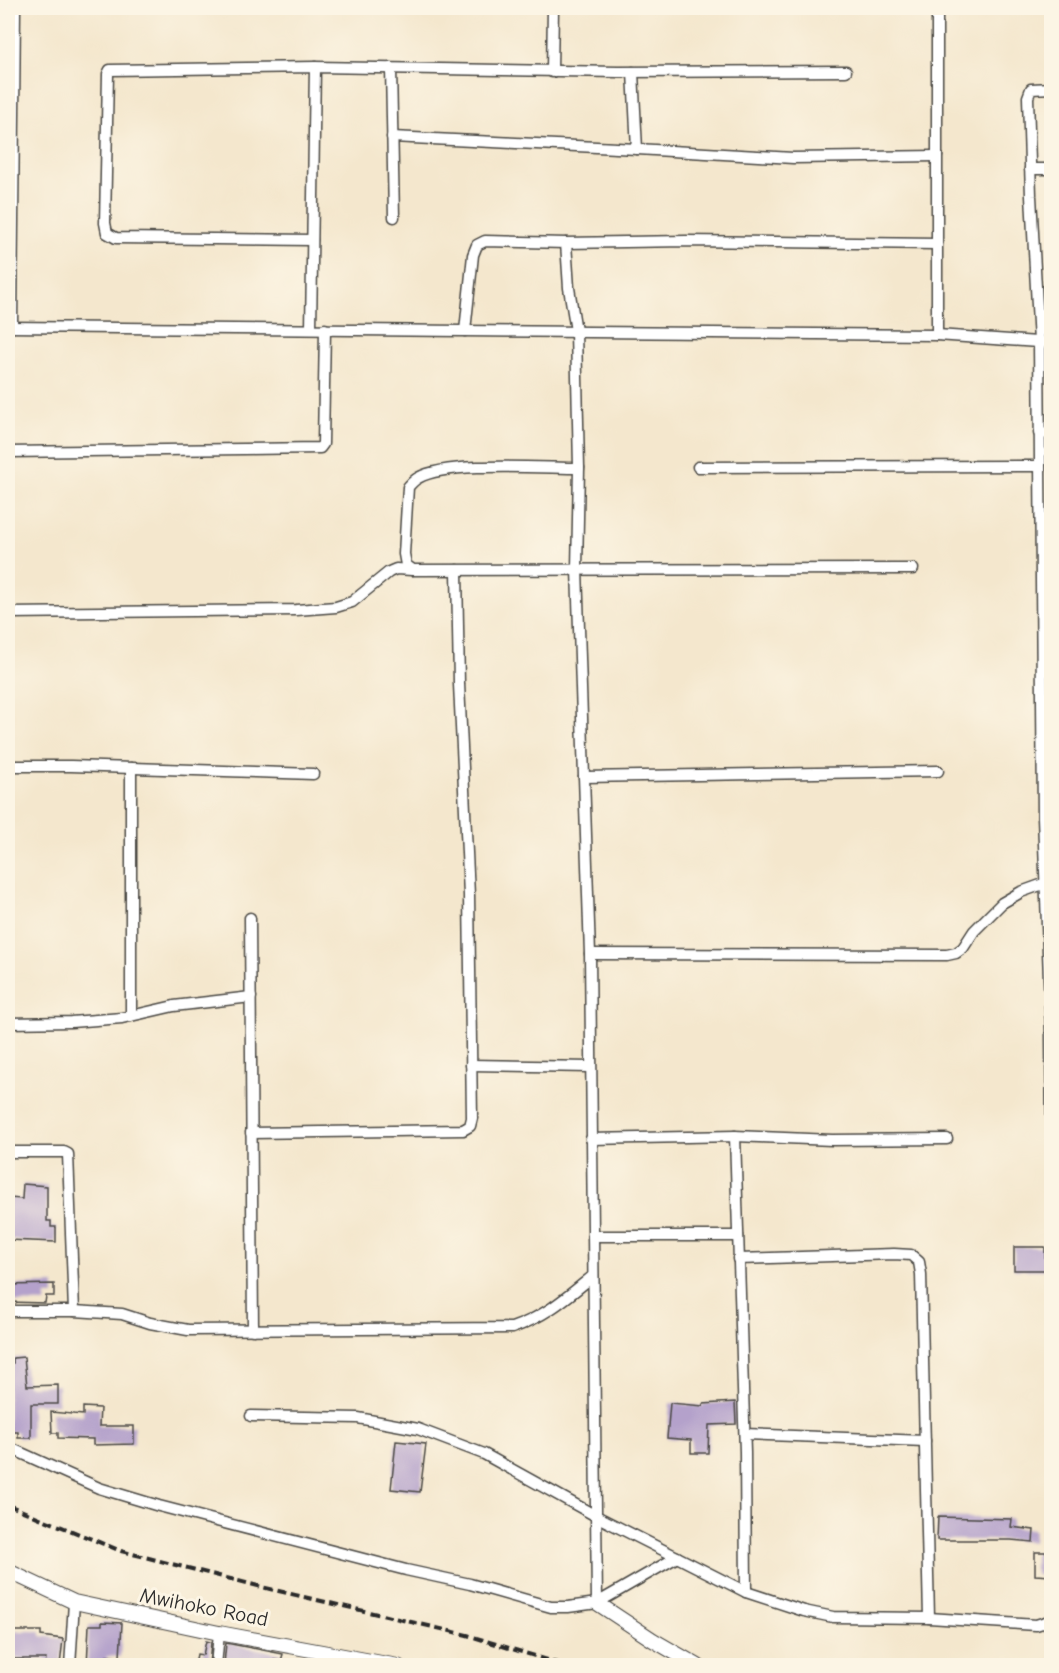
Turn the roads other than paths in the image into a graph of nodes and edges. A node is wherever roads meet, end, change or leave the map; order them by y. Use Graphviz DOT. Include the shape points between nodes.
graph roads {
  1 [pos="15,8"];
  2 [pos="553,8"];
  3 [pos="937,8"];
  4 [pos="11,37"];
  5 [pos="315,67"];
  6 [pos="391,68"];
  7 [pos="846,71"];
  8 [pos="552,72"];
  9 [pos="633,72"];
  10 [pos="1052,87"];
  11 [pos="392,137"];
  12 [pos="637,149"];
  13 [pos="937,156"];
  14 [pos="1030,169"];
  15 [pos="1052,169"];
  16 [pos="394,217"];
  17 [pos="312,240"];
  18 [pos="566,243"];
  19 [pos="937,244"];
  20 [pos="10,327"];
  21 [pos="310,329"];
  22 [pos="325,330"];
  23 [pos="465,330"];
  24 [pos="576,331"];
  25 [pos="937,335"];
  26 [pos="1039,342"];
  27 [pos="1052,343"];
  28 [pos="1039,433"];
  29 [pos="1052,434"];
  30 [pos="8,452"];
  31 [pos="1040,466"];
  32 [pos="698,467"];
  33 [pos="579,468"];
  34 [pos="913,568"];
  35 [pos="578,569"];
  36 [pos="413,570"];
  37 [pos="457,570"];
  38 [pos="8,613"];
  39 [pos="8,766"];
  40 [pos="131,768"];
  41 [pos="938,771"];
  42 [pos="313,774"];
  43 [pos="584,777"];
  44 [pos="1048,878"];
  45 [pos="250,918"];
  46 [pos="590,954"];
  47 [pos="250,998"];
  48 [pos="131,1016"];
  49 [pos="8,1023"];
  50 [pos="471,1065"];
  51 [pos="590,1067"];
  52 [pos="251,1133"];
  53 [pos="735,1136"];
  54 [pos="591,1138"];
  55 [pos="947,1139"];
  56 [pos="8,1152"];
  57 [pos="1052,1153"];
  58 [pos="593,1236"];
  59 [pos="738,1236"];
  60 [pos="738,1259"];
  61 [pos="593,1276"];
  62 [pos="8,1311"];
  63 [pos="74,1311"];
  64 [pos="253,1330"];
  65 [pos="252,1416"];
  66 [pos="745,1434"];
  67 [pos="926,1442"];
  68 [pos="8,1447"];
  69 [pos="596,1516"];
  70 [pos="677,1557"];
  71 [pos="8,1571"];
  72 [pos="746,1592"];
  73 [pos="74,1602"];
  74 [pos="597,1603"];
  75 [pos="929,1618"];
  76 [pos="1051,1622"];
  77 [pos="219,1633"];
  78 [pos="70,1665"];
  79 [pos="216,1665"];
  80 [pos="398,1665"];
  81 [pos="698,1665"];
  1 -- 4 [label="street"];
  2 -- 8 [label="street"];
  3 -- 13 [label="street"];
  4 -- 20 [label="street"];
  5 -- 6 [label="street"];
  5 -- 17 [label="street"];
  5 -- 17 [label="street" via="110,70 105,223 107,233 116,238"];
  6 -- 8 [label="street"];
  6 -- 11 [label="street"];
  7 -- 9 [label="street"];
  8 -- 9 [label="street"];
  9 -- 12 [label="street"];
  10 -- 14 [label="street" via="1031,90 1028,97"];
  11 -- 12 [label="street"];
  11 -- 16 [label="street"];
  12 -- 13 [label="street" via="793,158"];
  13 -- 19 [label="street"];
  14 -- 15 [label="street"];
  14 -- 26 [label="street"];
  17 -- 21 [label="street"];
  18 -- 19 [label="street"];
  18 -- 23 [label="street" via="485,241 477,245"];
  18 -- 24 [label="street"];
  19 -- 25 [label="street"];
  20 -- 21 [label="street"];
  21 -- 22 [label="street"];
  22 -- 23 [label="street"];
  22 -- 30 [label="street" via="320,448"];
  23 -- 24 [label="street"];
  24 -- 25 [label="street"];
  24 -- 33 [label="street"];
  25 -- 26 [label="street"];
  26 -- 27 [label="street"];
  26 -- 28 [label="street"];
  28 -- 29 [label="street"];
  28 -- 31 [label="street"];
  31 -- 32 [label="street"];
  31 -- 44 [label="street"];
  33 -- 35 [label="street"];
  33 -- 36 [label="street" via="459,468 416,478 408,487 404,554 406,565"];
  34 -- 35 [label="street"];
  35 -- 37 [label="street"];
  35 -- 43 [label="street"];
  36 -- 37 [label="street"];
  36 -- 38 [label="street" via="389,572 352,602 336,607"];
  37 -- 50 [label="street"];
  39 -- 40 [label="street"];
  40 -- 42 [label="street"];
  40 -- 48 [label="street"];
  41 -- 43 [label="street"];
  43 -- 46 [label="street"];
  44 -- 46 [label="street" via="1002,903 963,948 947,955"];
  44 -- 57 [label="street"];
  45 -- 47 [label="street"];
  46 -- 51 [label="street"];
  47 -- 48 [label="street" via="174,1006"];
  47 -- 52 [label="street"];
  48 -- 49 [label="street"];
  50 -- 51 [label="street"];
  50 -- 52 [label="street" via="472,1118 470,1126 463,1130"];
  51 -- 54 [label="street"];
  52 -- 64 [label="street"];
  53 -- 54 [label="street"];
  53 -- 55 [label="street"];
  53 -- 59 [label="street"];
  54 -- 58 [label="street"];
  56 -- 63 [label="street" via="68,1154"];
  58 -- 59 [label="street"];
  58 -- 61 [label="street"];
  59 -- 60 [label="street"];
  60 -- 66 [label="street"];
  60 -- 67 [label="street" via="894,1254 911,1255 919,1262"];
  61 -- 64 [label="street" via="535,1320 512,1328"];
  61 -- 69 [label="street"];
  62 -- 63 [label="street"];
  63 -- 64 [label="street" via="122,1314 188,1330"];
  65 -- 69 [label="street" via="358,1418 417,1429 484,1454"];
  66 -- 67 [label="street"];
  66 -- 72 [label="street"];
  67 -- 75 [label="street"];
  68 -- 74 [label="street" via="99,1488 202,1517 551,1607"];
  69 -- 70 [label="street"];
  69 -- 74 [label="street"];
  70 -- 72 [label="street"];
  70 -- 74 [label="street"];
  71 -- 73 [label="street, Mwihoko Road"];
  72 -- 75 [label="street" via="833,1617"];
  73 -- 77 [label="street, Mwihoko Road"];
  73 -- 78 [label="street"];
  74 -- 81 [label="street"];
  75 -- 76 [label="street" via="1036,1625"];
  77 -- 79 [label="street"];
  77 -- 80 [label="street, Mwihoko Road"];
}
